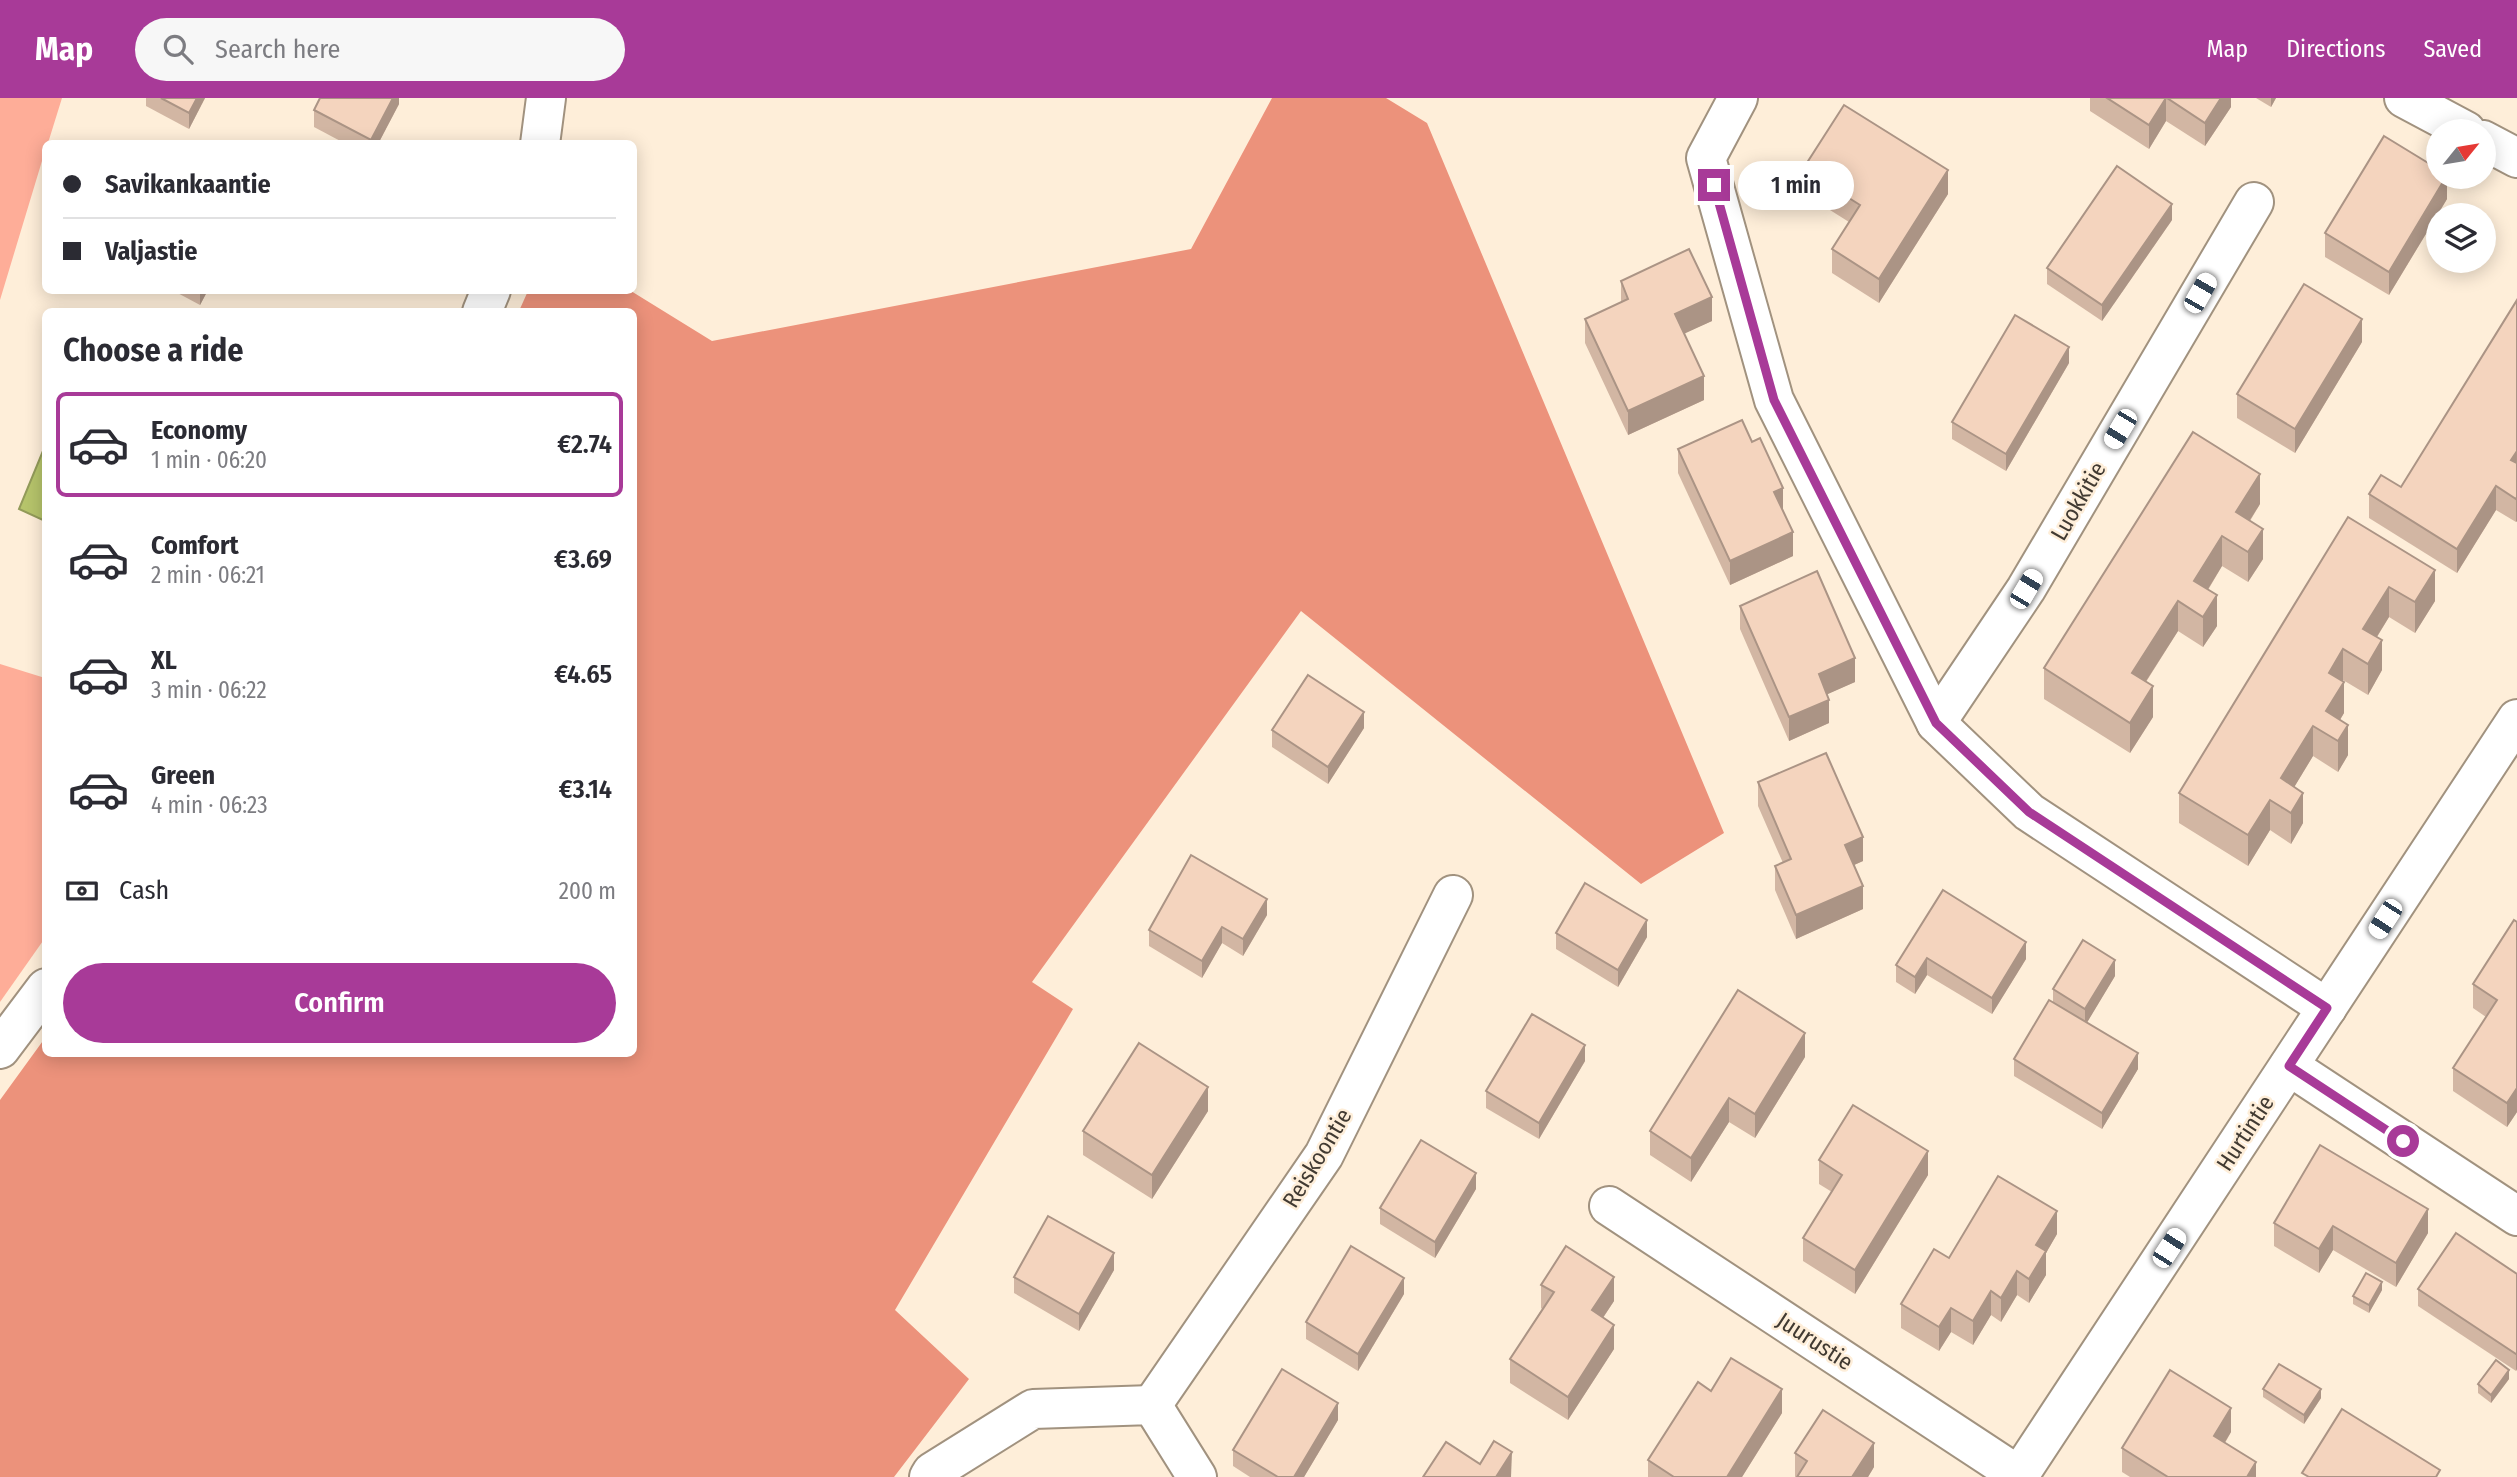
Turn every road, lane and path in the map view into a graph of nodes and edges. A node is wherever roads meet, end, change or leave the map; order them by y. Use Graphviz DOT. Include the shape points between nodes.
graph roads {
  1 [pos="546,98"];
  2 [pos="1738,98"];
  3 [pos="2404,98"];
  4 [pos="2443,119"];
  5 [pos="541,140"];
  6 [pos="2496,147"];
  7 [pos="2517,158"];
  8 [pos="2253,202"];
  9 [pos="2517,719"];
  10 [pos="1936,723"];
  11 [pos="1454,895"];
  12 [pos="42,993"];
  13 [pos="2327,1008"];
  14 [pos="0,1049"];
  15 [pos="2289,1066"];
  16 [pos="1609,1206"];
  17 [pos="2517,1216"];
  18 [pos="1152,1405"];
  19 [pos="929,1477"];
  20 [pos="1197,1477"];
  21 [pos="2020,1477"];
  1 -- 5 [label="street"];
  2 -- 10 [label="street" via="1706,158 1774,400"];
  3 -- 4 [label="street"];
  6 -- 7 [label="street"];
  8 -- 10 [label="street, Luokkitie" via="2026,589"];
  9 -- 13 [label="street, Hurtintie"];
  10 -- 13 [label="street" via="2029,812"];
  11 -- 18 [label="street, Reiskoontie" via="1324,1155"];
  12 -- 14 [label="street"];
  13 -- 15 [label="street, Hurtintie"];
  15 -- 17 [label="street"];
  15 -- 21 [label="street, Hurtintie"];
  16 -- 21 [label="street, Juurustie"];
  18 -- 19 [label="street" via="1033,1409"];
  18 -- 20 [label="street"];
}
